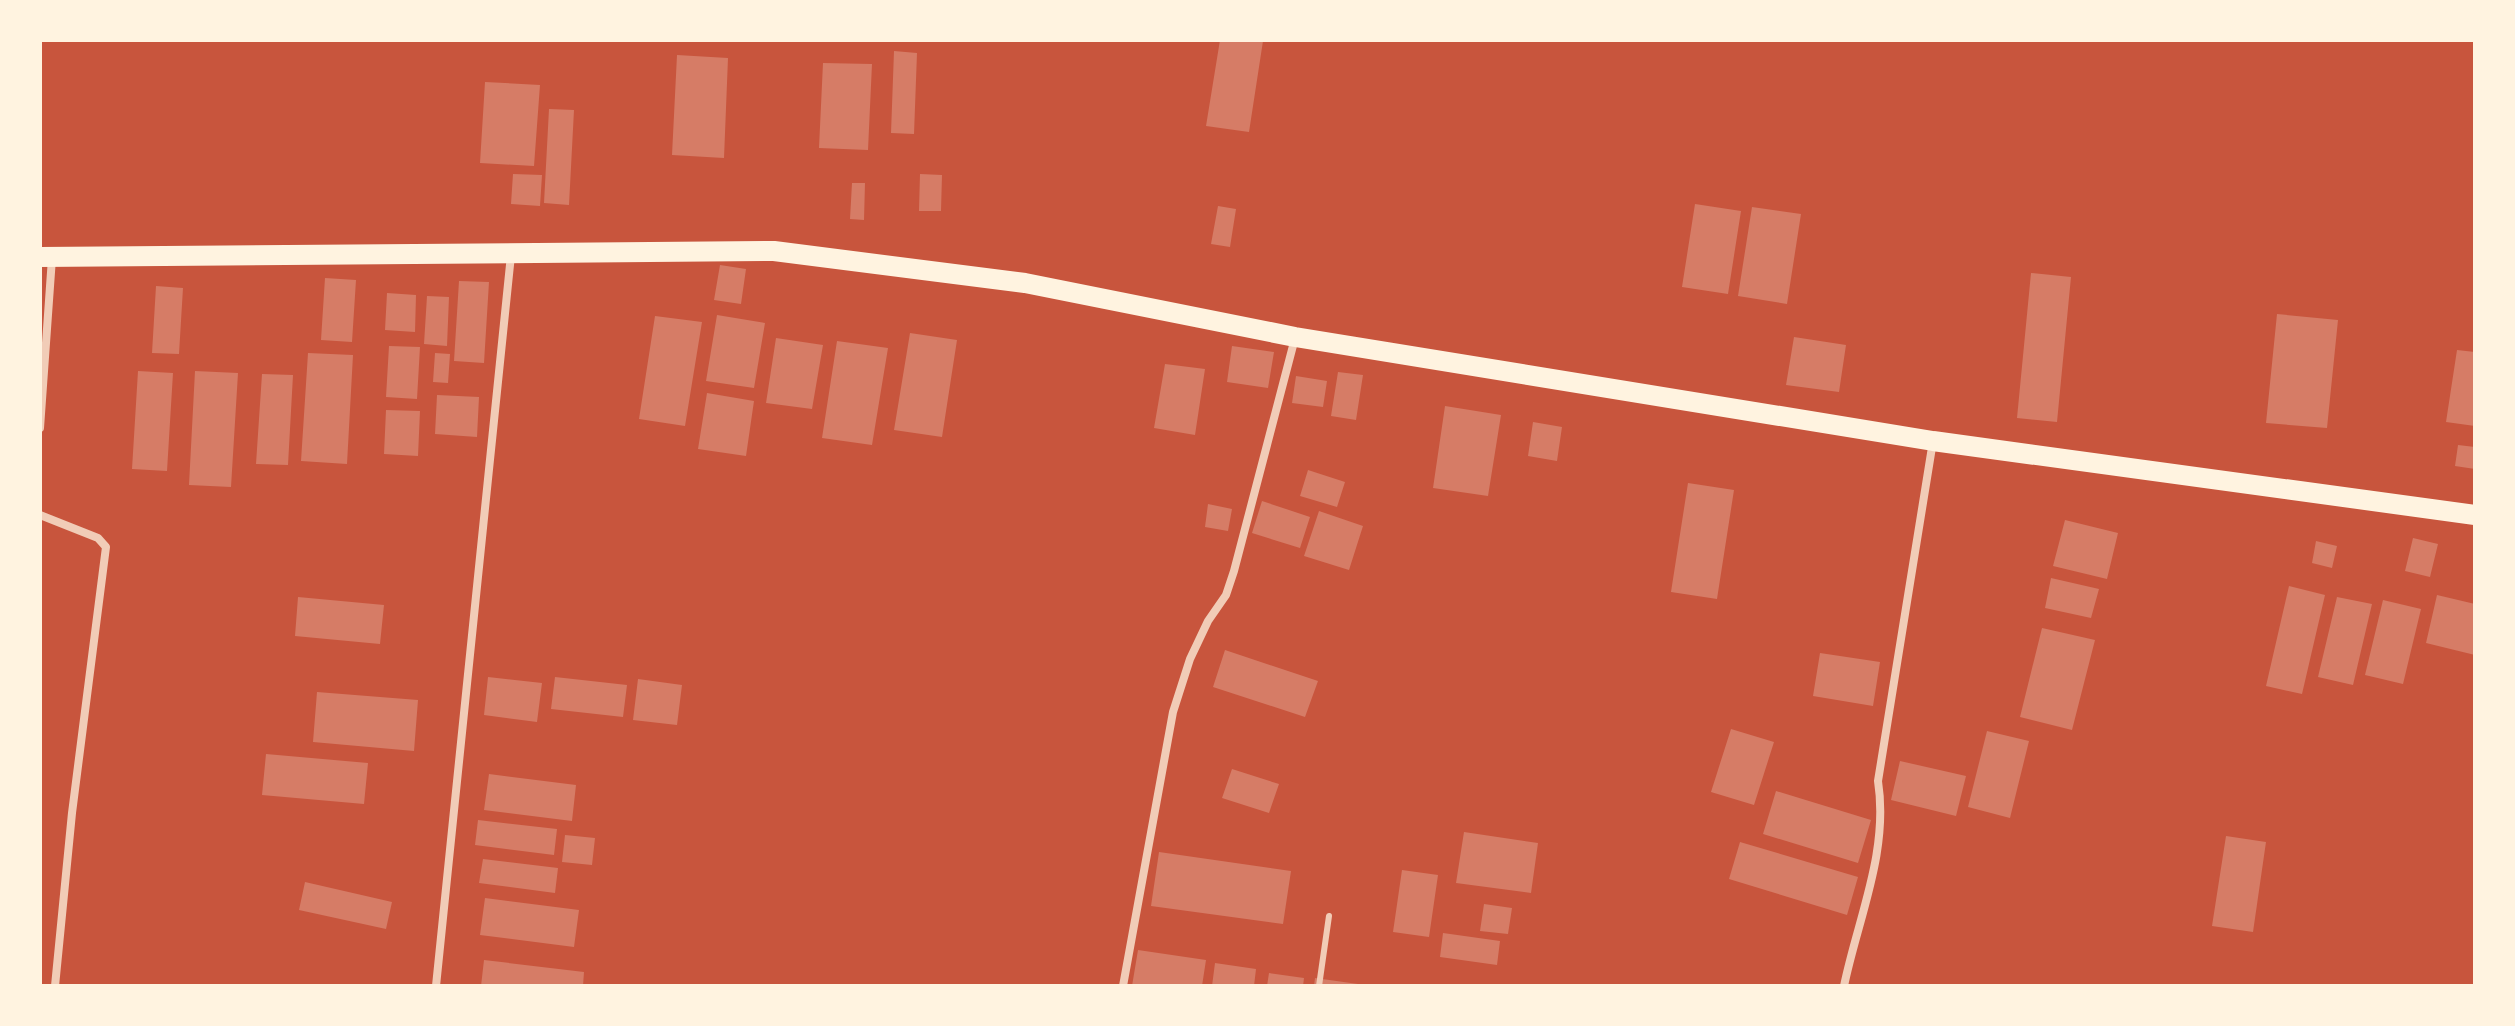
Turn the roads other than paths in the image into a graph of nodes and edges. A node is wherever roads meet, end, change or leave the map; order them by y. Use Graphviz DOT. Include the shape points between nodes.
graph roads {
  1 [pos="511,255"];
  2 [pos="46,257"];
  3 [pos="1295,337"];
  4 [pos="40,428"];
  5 [pos="1933,441"];
  6 [pos="40,515"];
  7 [pos="2475,515"];
  8 [pos="1329,916"];
  9 [pos="55,986"];
  10 [pos="436,986"];
  11 [pos="1123,986"];
  12 [pos="1319,986"];
  13 [pos="1844,986"];
  1 -- 2 [label="main road"];
  1 -- 3 [label="main road" via="774,251 1025,283"];
  1 -- 10 [label="street"];
  2 -- 4 [label="street"];
  3 -- 5 [label="main road"];
  3 -- 11 [label="street" via="1234,571 1190,659 1173,712"];
  5 -- 7 [label="main road"];
  5 -- 13 [label="street" via="1878,781 1882,805 1876,863"];
  6 -- 9 [label="street" via="98,538 106,547"];
  8 -- 12 [label="lane"];
}
